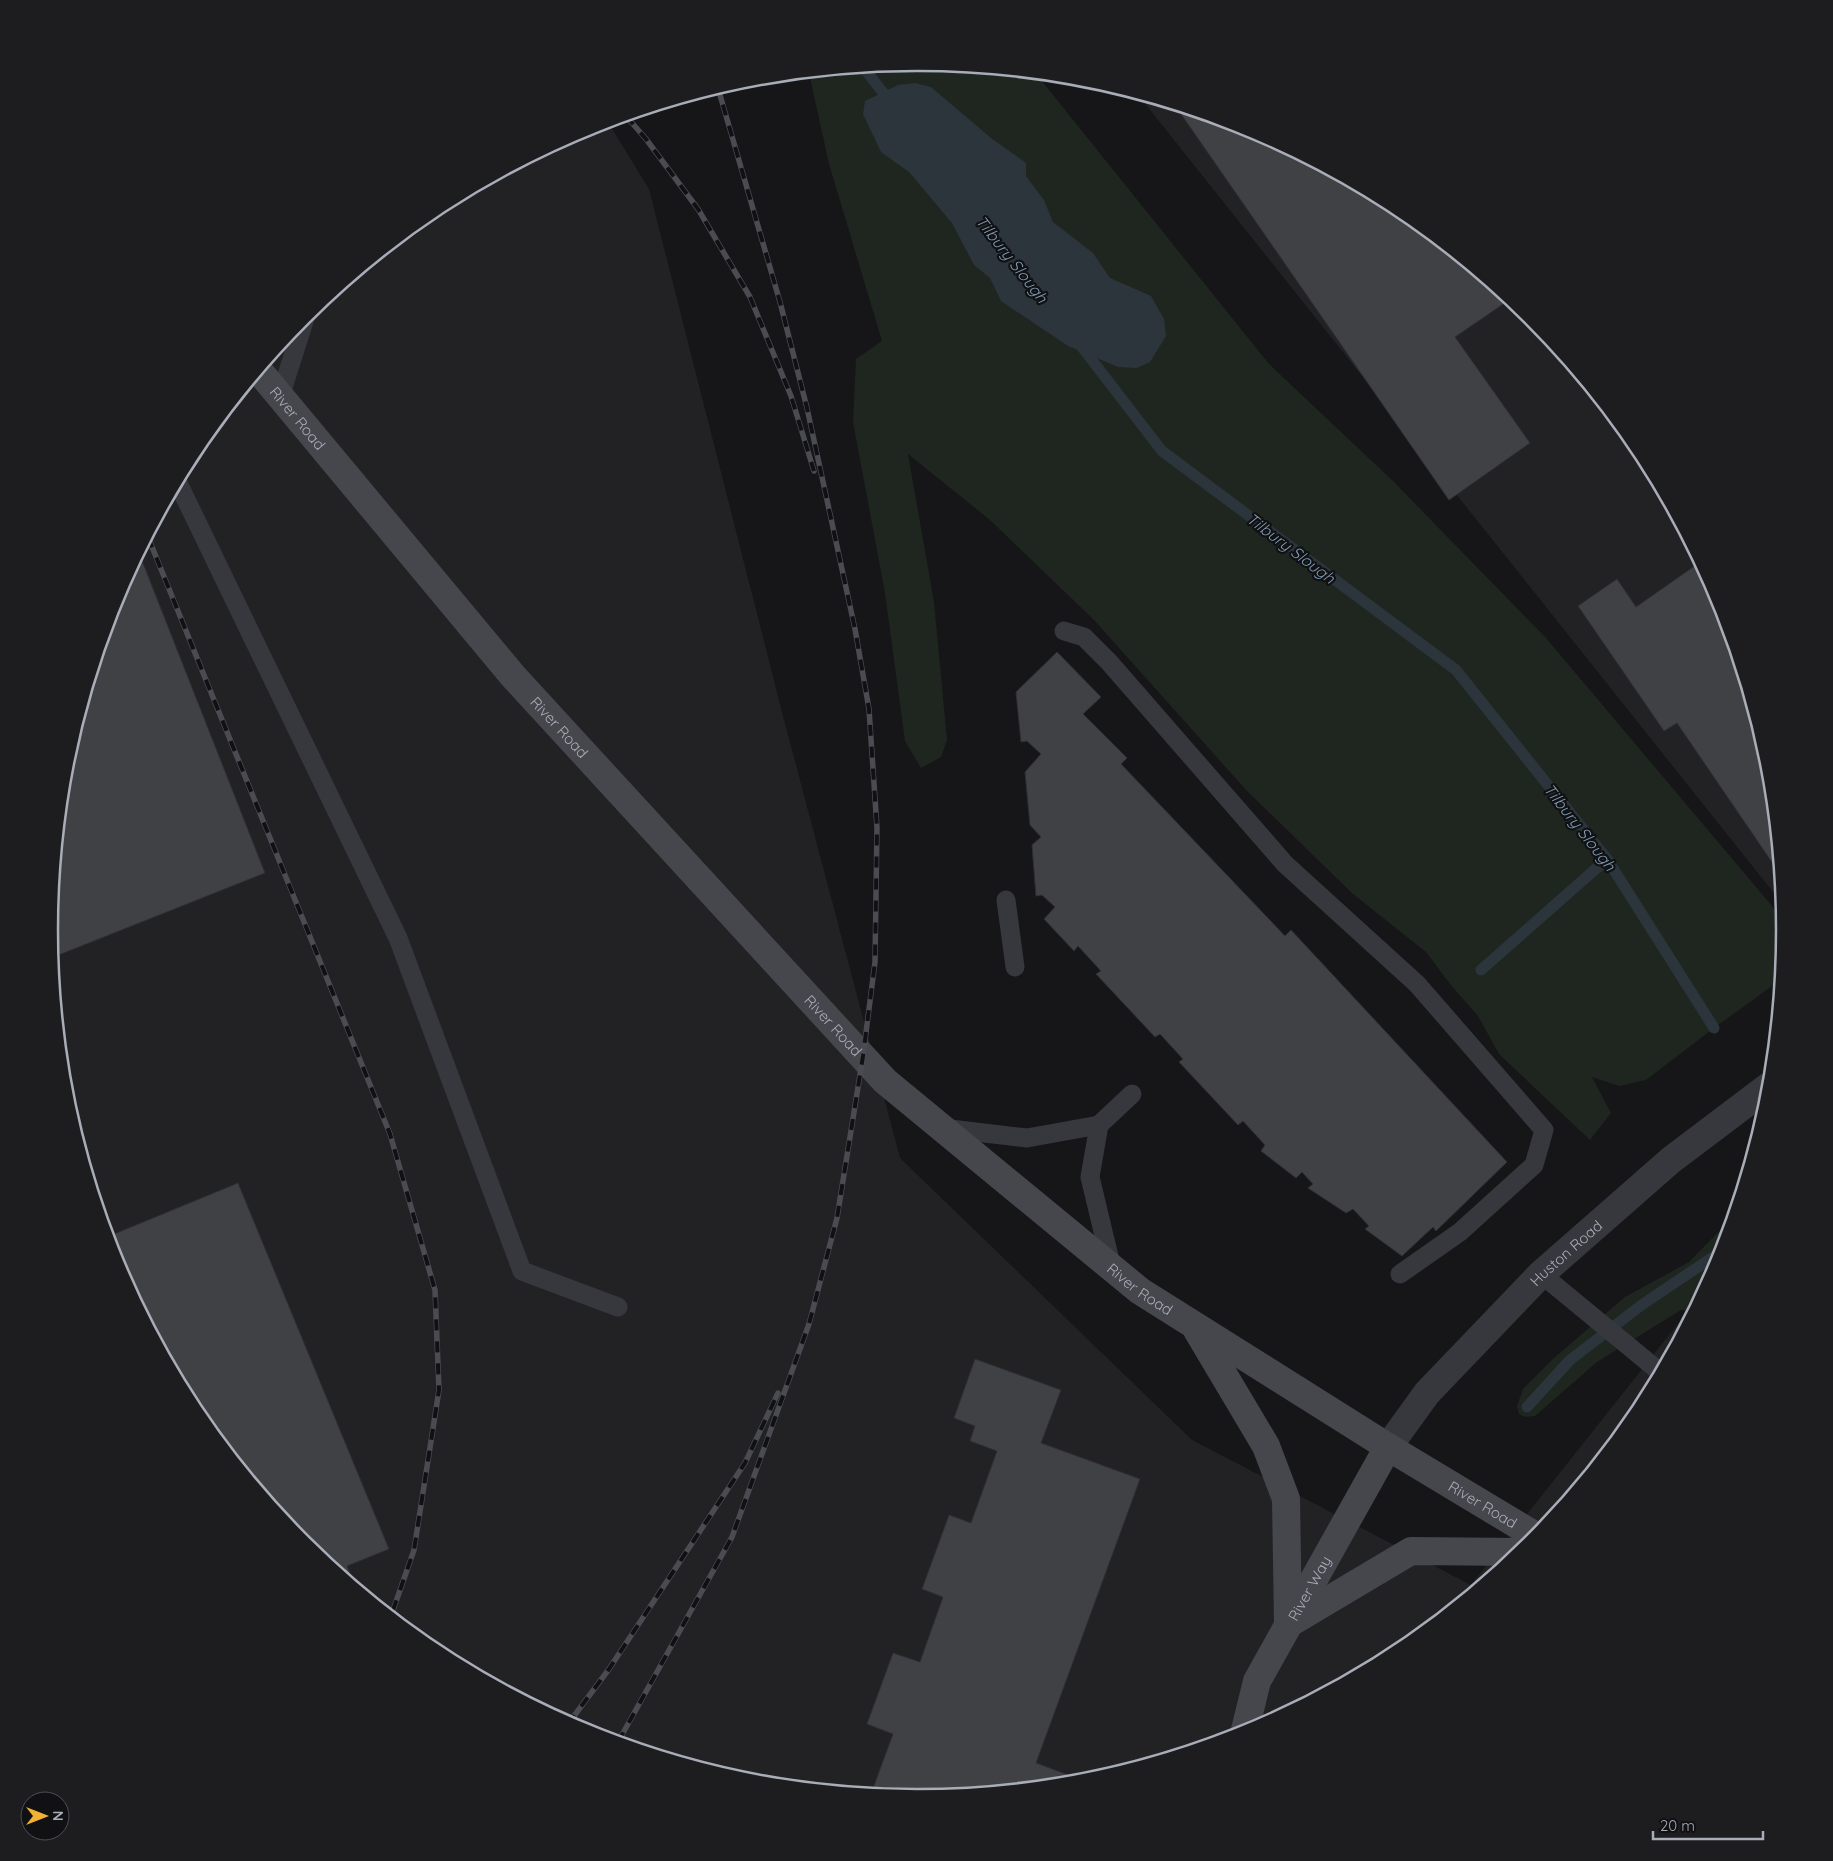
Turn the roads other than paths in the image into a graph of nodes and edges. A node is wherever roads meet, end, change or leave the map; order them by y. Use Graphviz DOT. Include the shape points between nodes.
graph roads {
  1 [pos="301,332"];
  2 [pos="262,375"];
  3 [pos="280,397"];
  4 [pos="181,488"];
  5 [pos="1064,631"];
  6 [pos="1006,900"];
  7 [pos="1015,967"];
  8 [pos="1760,1093"];
  9 [pos="1132,1094"];
  10 [pos="1099,1125"];
  11 [pos="942,1128"];
  12 [pos="1112,1269"];
  13 [pos="1400,1274"];
  14 [pos="1541,1274"];
  15 [pos="618,1307"];
  16 [pos="1194,1326"];
  17 [pos="1655,1368"];
  18 [pos="1388,1448"];
  19 [pos="1529,1532"];
  20 [pos="1509,1552"];
  21 [pos="1288,1623"];
  22 [pos="1247,1723"];
  1 -- 3 [label="lane"];
  2 -- 3 [label="main road, River Road"];
  3 -- 11 [label="main road, River Road" via="513,676 885,1081"];
  4 -- 15 [label="lane" via="398,938 522,1271"];
  5 -- 13 [label="lane" via="1084,637 1109,662 1285,864 1417,984 1544,1130 1534,1165 1460,1232"];
  6 -- 7 [label="lane"];
  8 -- 14 [label="street, Huston Road" via="1671,1160"];
  9 -- 10 [label="lane"];
  10 -- 11 [label="lane" via="1027,1138"];
  10 -- 12 [label="lane" via="1090,1177"];
  11 -- 12 [label="main road, River Road"];
  12 -- 16 [label="main road, River Road"];
  14 -- 17 [label="lane"];
  14 -- 18 [label="street, Huston Road" via="1427,1393"];
  16 -- 18 [label="main road, River Road"];
  16 -- 21 [label="main road" via="1266,1446 1286,1499"];
  18 -- 19 [label="main road, River Road"];
  18 -- 21 [label="main road, River Way"];
  20 -- 21 [label="main road" via="1412,1551"];
  21 -- 22 [label="main road, River Way" via="1257,1681"];
}
